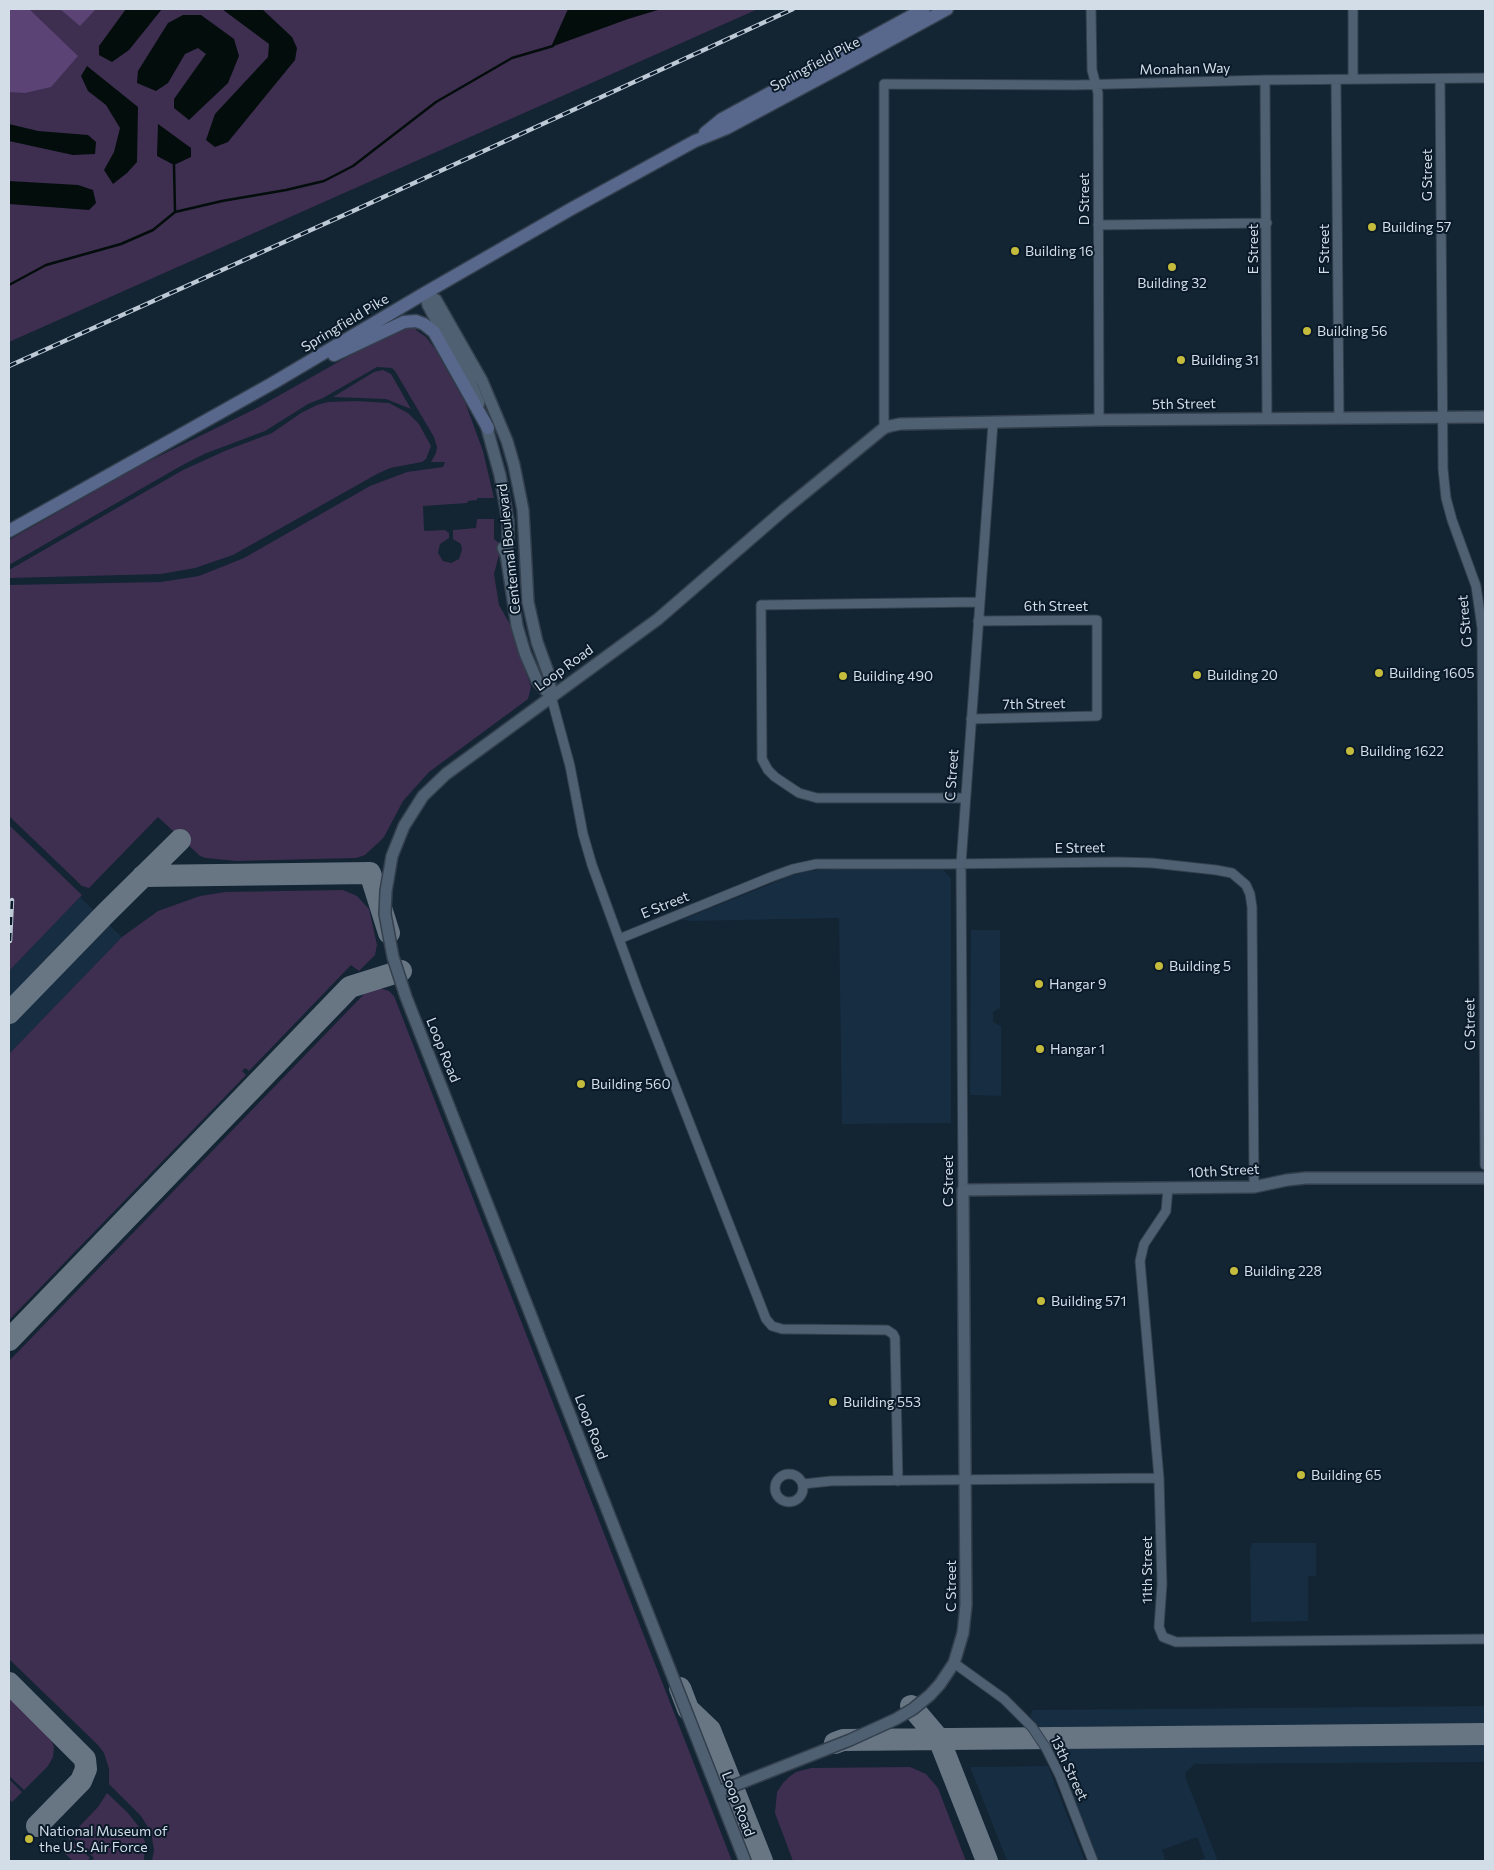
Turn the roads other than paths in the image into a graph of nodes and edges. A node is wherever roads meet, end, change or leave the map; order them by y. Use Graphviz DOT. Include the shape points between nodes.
graph roads {
  1 [pos="924,9"];
  2 [pos="948,9"];
  3 [pos="1091,9"];
  4 [pos="1353,9"];
  5 [pos="1485,78"];
  6 [pos="1354,79"];
  7 [pos="1440,79"];
  8 [pos="1265,80"];
  9 [pos="1336,80"];
  10 [pos="1096,84"];
  11 [pos="696,141"];
  12 [pos="1267,223"];
  13 [pos="1098,225"];
  14 [pos="425,293"];
  15 [pos="273,384"];
  16 [pos="1442,417"];
  17 [pos="1485,417"];
  18 [pos="1267,418"];
  19 [pos="1339,418"];
  20 [pos="1099,420"];
  21 [pos="993,423"];
  22 [pos="488,428"];
  23 [pos="884,428"];
  24 [pos="9,531"];
  25 [pos="980,602"];
  26 [pos="978,621"];
  27 [pos="551,696"];
  28 [pos="1097,716"];
  29 [pos="970,719"];
  30 [pos="965,798"];
  31 [pos="1484,846"];
  32 [pos="962,864"];
  33 [pos="619,938"];
  34 [pos="1485,1166"];
  35 [pos="1485,1178"];
  36 [pos="1254,1187"];
  37 [pos="1168,1188"];
  38 [pos="963,1190"];
  39 [pos="1159,1478"];
  40 [pos="965,1479"];
  41 [pos="898,1481"];
  42 [pos="803,1484"];
  43 [pos="1485,1639"];
  44 [pos="954,1664"];
  45 [pos="718,1792"];
  46 [pos="744,1861"];
  47 [pos="1093,1861"];
  1 -- 11 [label="main road, Springfield Pike" via="722,119"];
  2 -- 11 [label="main road, Springfield Pike"];
  3 -- 10 [label="street, D Street" via="1092,70"];
  4 -- 6 [label="street"];
  5 -- 7 [label="street, Monahan Way"];
  6 -- 7 [label="street, Monahan Way"];
  6 -- 9 [label="street, Monahan Way"];
  7 -- 16 [label="street, G Street"];
  8 -- 9 [label="street, Monahan Way"];
  8 -- 10 [label="street, Monahan Way"];
  8 -- 12 [label="street, E Street"];
  9 -- 19 [label="street, F Street"];
  10 -- 13 [label="street, D Street"];
  10 -- 23 [label="street, Monahan Way" via="884,84"];
  11 -- 14 [label="main road, Springfield Pike"];
  12 -- 13 [label="street"];
  12 -- 18 [label="street, E Street"];
  13 -- 20 [label="street, D Street"];
  14 -- 15 [label="main road, Springfield Pike"];
  14 -- 22 [label="street, Centennal Boulevard" via="428,305 471,384"];
  14 -- 27 [label="street, Centennal Boulevard" via="436,300 474,365 492,400 507,441 523,510 528,602 549,675"];
  15 -- 22 [label="main road" via="404,322 416,321 434,332"];
  15 -- 24 [label="main road, Springfield Pike"];
  16 -- 17 [label="street, 5th Street"];
  16 -- 19 [label="street, 5th Street"];
  16 -- 31 [label="street, G Street" via="1446,498 1473,576 1481,617"];
  18 -- 19 [label="street, 5th Street"];
  18 -- 20 [label="street, 5th Street"];
  20 -- 21 [label="street, 5th Street"];
  21 -- 23 [label="street, 5th Street" via="900,424"];
  21 -- 25 [label="street, C Street"];
  22 -- 27 [label="street, Centennal Boulevard" via="500,475 505,512 501,521 501,538 517,626 537,681"];
  23 -- 27 [label="street, Loop Road" via="675,605"];
  25 -- 26 [label="street, C Street"];
  25 -- 30 [label="street" via="761,605 762,759 775,777 799,793 817,798"];
  26 -- 28 [label="street, 6th Street" via="1097,620"];
  26 -- 29 [label="street, C Street"];
  27 -- 33 [label="street" via="570,766 586,847"];
  27 -- 45 [label="street, Loop Road" via="446,774 414,809 397,841 389,869 385,914 389,943 406,997"];
  28 -- 29 [label="street, 7th Street"];
  29 -- 30 [label="street, C Street"];
  30 -- 32 [label="street, C Street"];
  31 -- 34 [label="street, G Street"];
  32 -- 33 [label="street, E Street" via="831,863 804,866"];
  32 -- 36 [label="street, E Street" via="1152,863 1225,871 1243,880 1252,907"];
  32 -- 38 [label="street, C Street"];
  33 -- 41 [label="street" via="768,1323 788,1330 887,1330 893,1334"];
  35 -- 36 [label="street, 10th Street" via="1306,1178"];
  36 -- 37 [label="street, 10th Street"];
  37 -- 38 [label="street, 10th Street"];
  37 -- 39 [label="street, 11th Street" via="1166,1212 1144,1244 1140,1261"];
  38 -- 40 [label="street, C Street"];
  39 -- 40 [label="street"];
  39 -- 43 [label="street, 11th Street" via="1162,1575 1159,1627 1167,1640"];
  40 -- 41 [label="street"];
  40 -- 44 [label="street, C Street" via="966,1618"];
  41 -- 42 [label="street"];
  44 -- 45 [label="street, C Street" via="930,1695 896,1719"];
  44 -- 47 [label="street, 13th Street" via="1004,1699 1032,1727 1060,1776"];
  45 -- 46 [label="street, Loop Road"];
}
